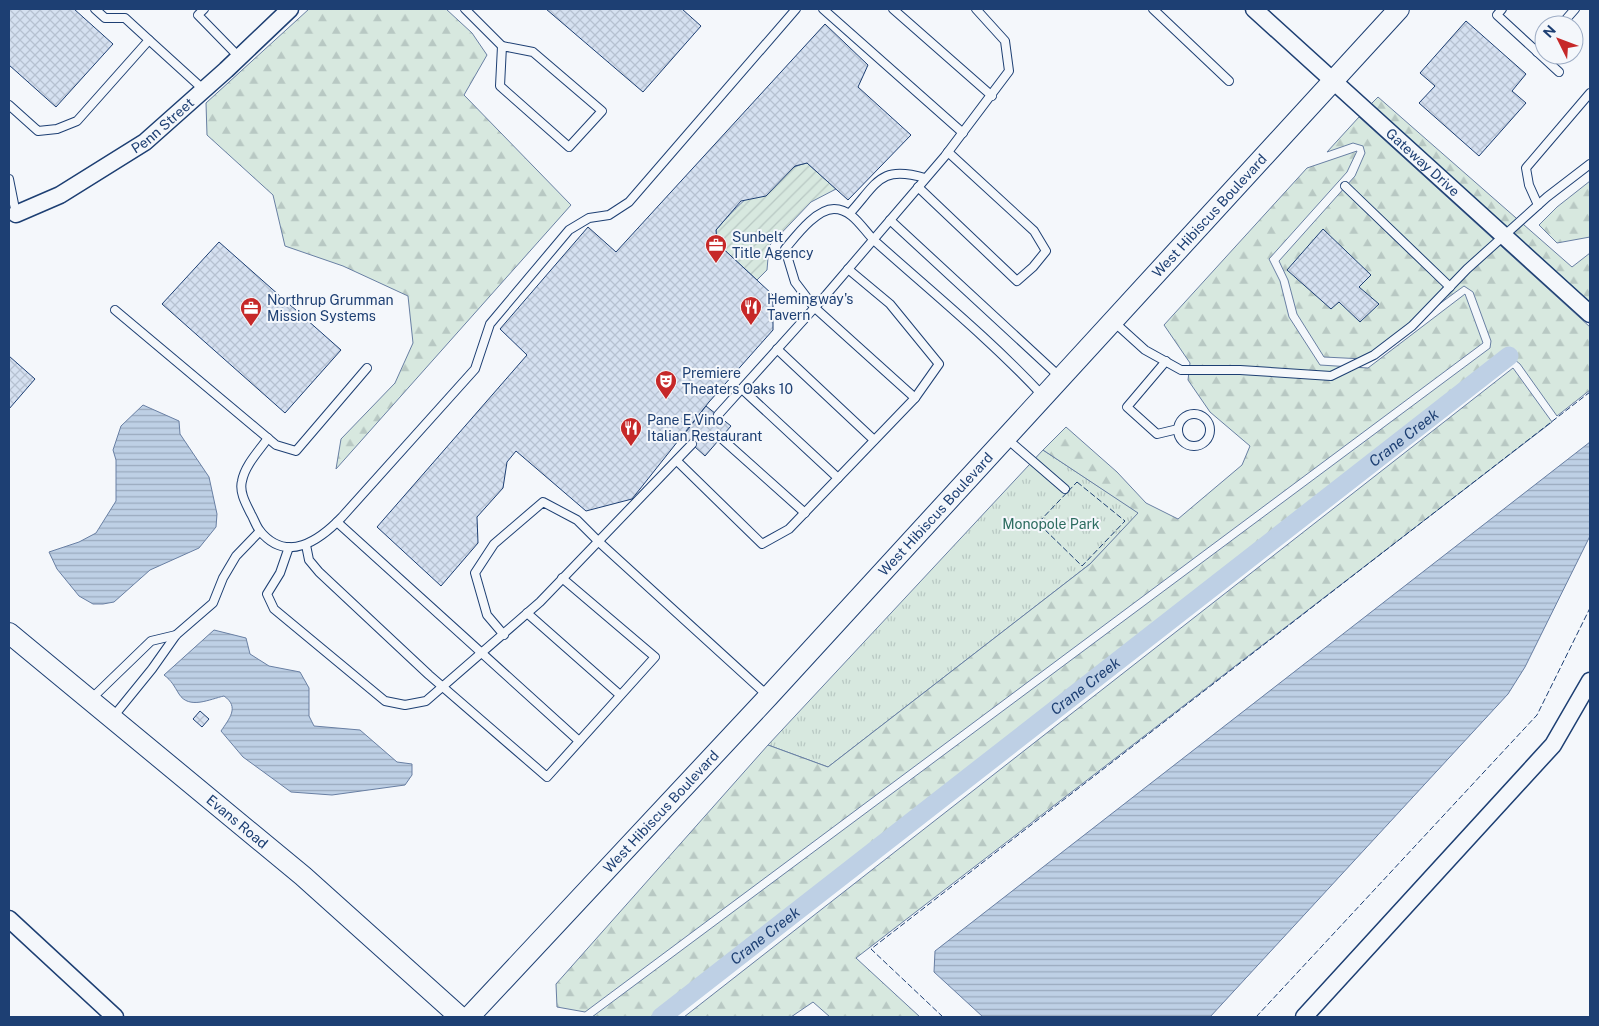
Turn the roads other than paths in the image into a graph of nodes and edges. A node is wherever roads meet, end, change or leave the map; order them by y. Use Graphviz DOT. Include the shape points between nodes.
graph roads {
  1 [pos="95,9"];
  2 [pos="191,9"];
  3 [pos="204,9"];
  4 [pos="290,9"];
  5 [pos="465,9"];
  6 [pos="796,9"];
  7 [pos="823,9"];
  8 [pos="894,9"];
  9 [pos="976,9"];
  10 [pos="1153,9"];
  11 [pos="1254,9"];
  12 [pos="1399,9"];
  13 [pos="1502,9"];
  14 [pos="198,15"];
  15 [pos="149,40"];
  16 [pos="502,46"];
  17 [pos="1534,49"];
  18 [pos="240,58"];
  19 [pos="1551,65"];
  20 [pos="1559,72"];
  21 [pos="1229,81"];
  22 [pos="1333,81"];
  23 [pos="204,90"];
  24 [pos="1590,93"];
  25 [pos="992,96"];
  26 [pos="9,105"];
  27 [pos="963,133"];
  28 [pos="948,152"];
  29 [pos="1590,164"];
  30 [pos="926,178"];
  31 [pos="9,179"];
  32 [pos="1345,186"];
  33 [pos="918,187"];
  34 [pos="1538,205"];
  35 [pos="850,213"];
  36 [pos="16,214"];
  37 [pos="890,220"];
  38 [pos="1504,236"];
  39 [pos="873,240"];
  40 [pos="848,269"];
  41 [pos="1450,287"];
  42 [pos="814,307"];
  43 [pos="115,310"];
  44 [pos="1590,314"];
  45 [pos="1114,322"];
  46 [pos="777,349"];
  47 [pos="1166,362"];
  48 [pos="367,368"];
  49 [pos="1061,379"];
  50 [pos="742,389"];
  51 [pos="1044,397"];
  52 [pos="915,398"];
  53 [pos="718,415"];
  54 [pos="1178,429"];
  55 [pos="268,438"];
  56 [pos="721,438"];
  57 [pos="1006,438"];
  58 [pos="874,440"];
  59 [pos="692,444"];
  60 [pos="677,461"];
  61 [pos="838,478"];
  62 [pos="1065,489"];
  63 [pos="805,513"];
  64 [pos="337,522"];
  65 [pos="260,531"];
  66 [pos="598,542"];
  67 [pos="306,544"];
  68 [pos="289,547"];
  69 [pos="562,578"];
  70 [pos="527,614"];
  71 [pos="9,633"];
  72 [pos="176,635"];
  73 [pos="504,635"];
  74 [pos="483,654"];
  75 [pos="1590,681"];
  76 [pos="443,687"];
  77 [pos="620,695"];
  78 [pos="769,696"];
  79 [pos="90,700"];
  80 [pos="111,718"];
  81 [pos="579,741"];
  82 [pos="12,927"];
  83 [pos="115,1017"];
  84 [pos="460,1017"];
  85 [pos="469,1017"];
  86 [pos="1304,1017"];
  1 -- 15 [label="lane" via="105,18 125,18"];
  2 -- 14 [label="lane"];
  3 -- 14 [label="lane"];
  4 -- 18 [label="street, Penn Street"];
  5 -- 16 [label="lane"];
  6 -- 64 [label="lane" via="629,202 569,230 490,324 475,368"];
  7 -- 27 [label="lane"];
  8 -- 25 [label="lane"];
  9 -- 25 [label="lane" via="1005,41 1009,71"];
  10 -- 21 [label="lane"];
  11 -- 22 [label="street, Gateway Drive"];
  12 -- 22 [label="street, West Hibiscus Boulevard"];
  13 -- 17 [label="lane" via="1497,15"];
  14 -- 18 [label="lane"];
  15 -- 23 [label="lane"];
  15 -- 26 [label="lane" via="77,121 57,129 38,131"];
  16 -- 16 [label="lane" via="500,86 570,146 602,111 533,52"];
  18 -- 23 [label="street, Penn Street"];
  19 -- 20 [label="lane"];
  22 -- 38 [label="street, Gateway Drive"];
  22 -- 45 [label="street, West Hibiscus Boulevard"];
  23 -- 36 [label="street, Penn Street" via="146,142 60,195"];
  24 -- 34 [label="lane" via="1526,168"];
  25 -- 27 [label="lane"];
  27 -- 28 [label="lane"];
  28 -- 30 [label="lane"];
  28 -- 33 [label="lane" via="1034,231 1046,251 1033,267 1018,281"];
  29 -- 34 [label="lane"];
  30 -- 33 [label="lane"];
  30 -- 35 [label="lane" via="904,172 884,175"];
  31 -- 36 [label="lane"];
  32 -- 41 [label="lane"];
  33 -- 37 [label="lane"];
  34 -- 38 [label="lane"];
  35 -- 39 [label="lane"];
  35 -- 42 [label="lane" via="833,209 808,221 785,249 795,282"];
  37 -- 39 [label="lane"];
  37 -- 49 [label="lane"];
  38 -- 41 [label="lane"];
  38 -- 44 [label="street, Gateway Drive"];
  39 -- 40 [label="lane"];
  39 -- 51 [label="lane" via="1017,368"];
  40 -- 42 [label="lane"];
  40 -- 52 [label="lane" via="890,304 939,364"];
  41 -- 47 [label="lane" via="1412,326 1374,355 1331,376 1181,370"];
  42 -- 46 [label="lane"];
  42 -- 52 [label="lane"];
  43 -- 55 [label="lane"];
  45 -- 47 [label="lane" via="1145,350"];
  45 -- 49 [label="street, West Hibiscus Boulevard"];
  46 -- 50 [label="lane"];
  46 -- 58 [label="lane"];
  47 -- 54 [label="lane" via="1127,407 1157,434"];
  48 -- 55 [label="lane" via="296,451 276,445"];
  49 -- 51 [label="street, West Hibiscus Boulevard"];
  50 -- 53 [label="lane"];
  50 -- 61 [label="lane"];
  51 -- 57 [label="street, West Hibiscus Boulevard"];
  52 -- 58 [label="lane"];
  54 -- 54 [label="lane" via="1178,435 1185,443 1195,446 1205,442 1210,427 1206,418 1196,414 1186,416"];
  55 -- 65 [label="lane" via="249,463 242,481 242,493"];
  56 -- 63 [label="lane"];
  57 -- 62 [label="lane"];
  57 -- 78 [label="street, West Hibiscus Boulevard"];
  58 -- 61 [label="lane"];
  59 -- 60 [label="lane"];
  60 -- 63 [label="lane" via="762,544 789,529"];
  60 -- 66 [label="lane"];
  61 -- 63 [label="lane"];
  64 -- 67 [label="lane"];
  64 -- 74 [label="lane"];
  65 -- 68 [label="lane" via="277,545"];
  65 -- 72 [label="lane" via="236,556 213,603"];
  66 -- 69 [label="lane"];
  66 -- 73 [label="lane" via="577,520 543,502 494,544 475,573 487,615"];
  66 -- 78 [label="lane"];
  67 -- 68 [label="lane"];
  67 -- 76 [label="lane" via="309,560 319,572"];
  68 -- 76 [label="lane" via="268,594 274,609 385,700 405,705 426,701"];
  69 -- 70 [label="lane"];
  69 -- 77 [label="lane" via="655,657"];
  70 -- 73 [label="lane"];
  70 -- 77 [label="lane"];
  71 -- 79 [label="street, Evans Road"];
  72 -- 79 [label="lane" via="151,641"];
  72 -- 80 [label="lane"];
  73 -- 74 [label="lane"];
  74 -- 76 [label="lane"];
  74 -- 81 [label="lane"];
  75 -- 86 [label="street" via="1553,745"];
  76 -- 81 [label="lane" via="547,778"];
  77 -- 81 [label="lane"];
  78 -- 85 [label="street, West Hibiscus Boulevard"];
  79 -- 80 [label="street, Evans Road"];
  80 -- 84 [label="street, Evans Road" via="303,876"];
  82 -- 83 [label="street"];
}
